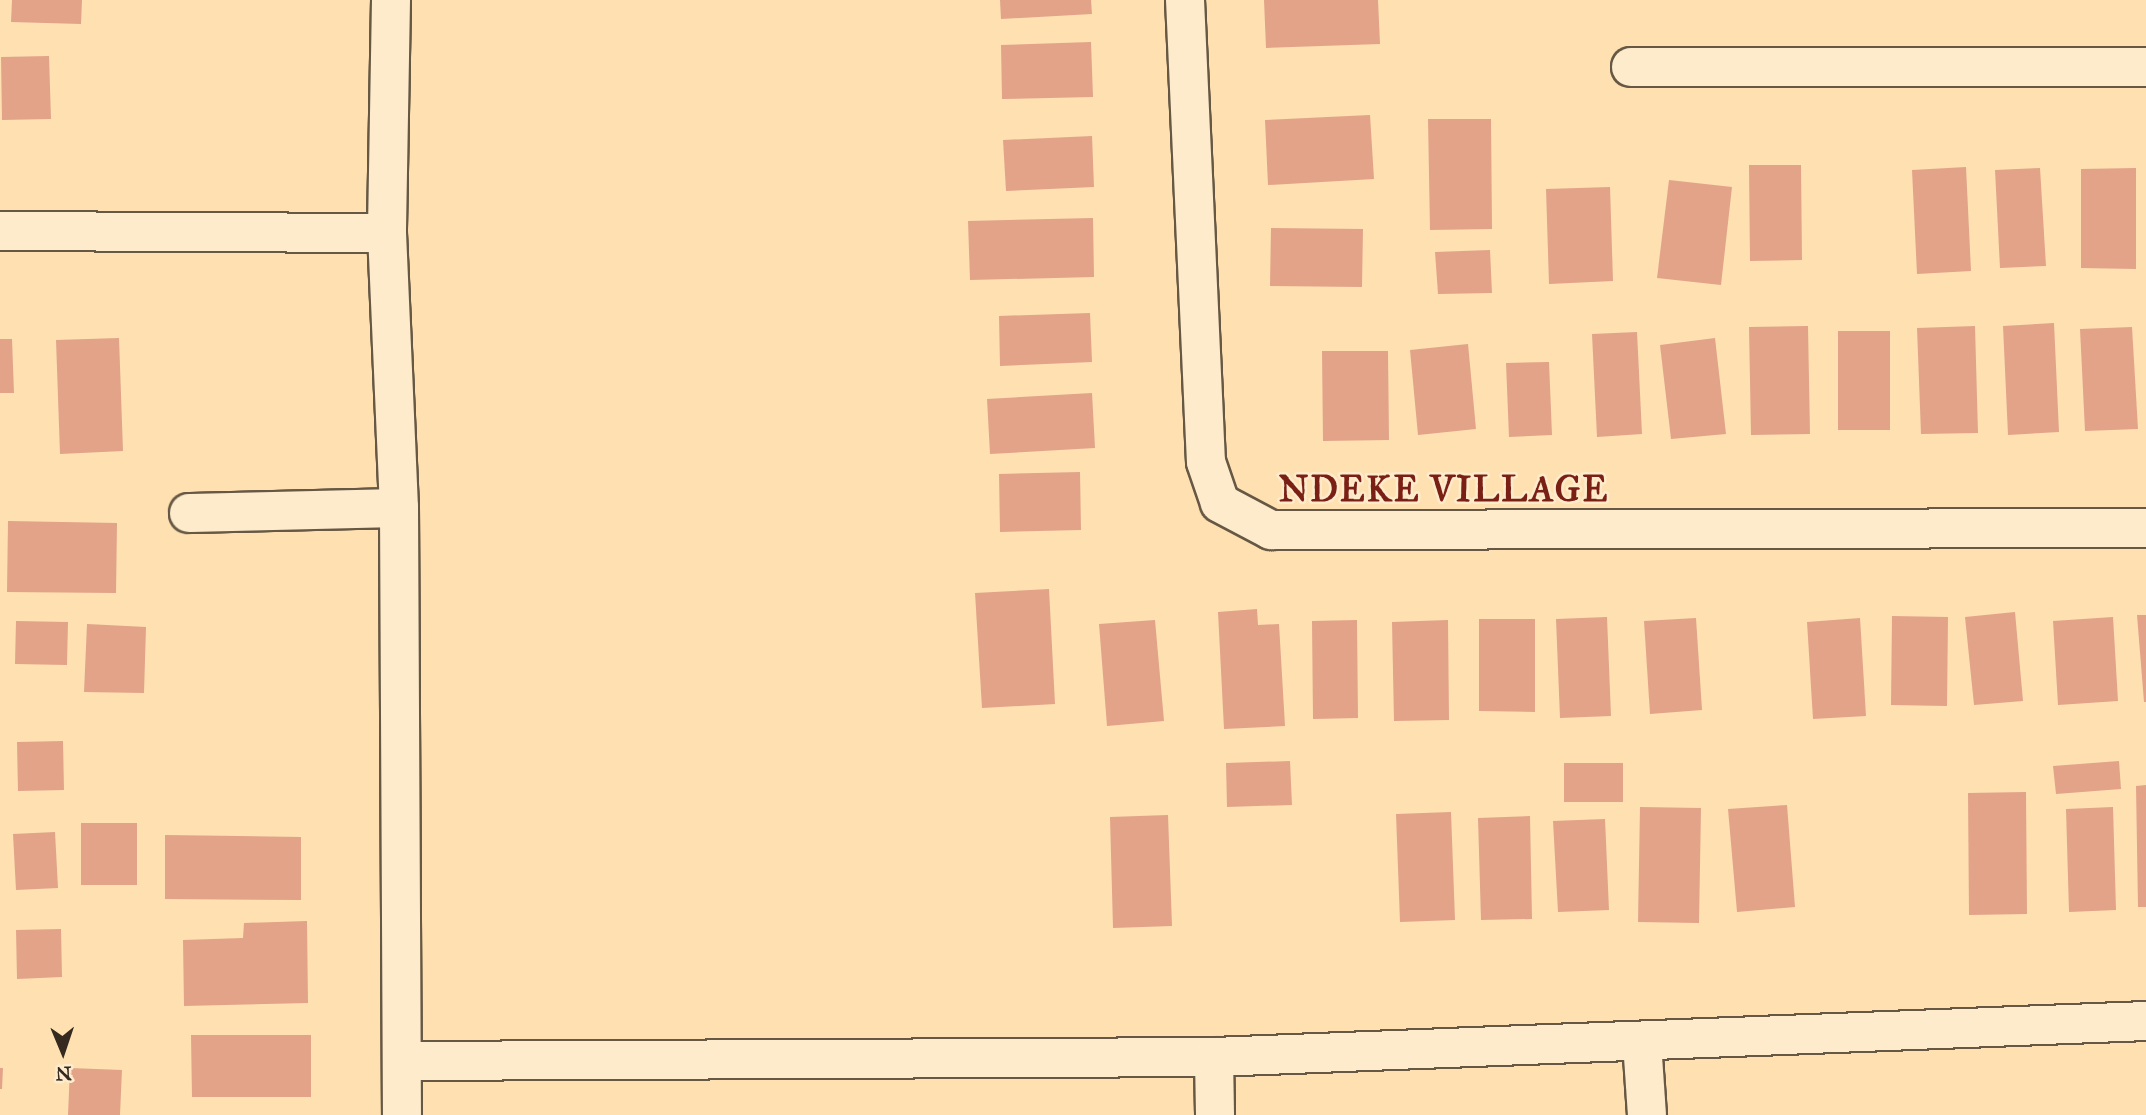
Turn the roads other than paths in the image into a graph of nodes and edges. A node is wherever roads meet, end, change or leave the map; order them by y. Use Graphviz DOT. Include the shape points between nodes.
graph roads {
  1 [pos="391,0"];
  2 [pos="1185,0"];
  3 [pos="1631,67"];
  4 [pos="2146,67"];
  5 [pos="0,231"];
  6 [pos="387,233"];
  7 [pos="399,508"];
  8 [pos="189,513"];
  9 [pos="2146,528"];
  10 [pos="2146,1021"];
  11 [pos="1642,1042"];
  12 [pos="1214,1057"];
  13 [pos="402,1060"];
  14 [pos="402,1115"];
  15 [pos="1215,1115"];
  16 [pos="1647,1115"];
  1 -- 6 [label="street"];
  2 -- 9 [label="street" via="1206,462 1220,503 1271,530"];
  3 -- 4 [label="street"];
  5 -- 6 [label="street"];
  6 -- 7 [label="street"];
  7 -- 8 [label="street"];
  7 -- 13 [label="street"];
  10 -- 11 [label="street" via="2036,1022"];
  11 -- 12 [label="street"];
  11 -- 16 [label="street"];
  12 -- 13 [label="street"];
  12 -- 15 [label="street"];
  13 -- 14 [label="street"];
}
